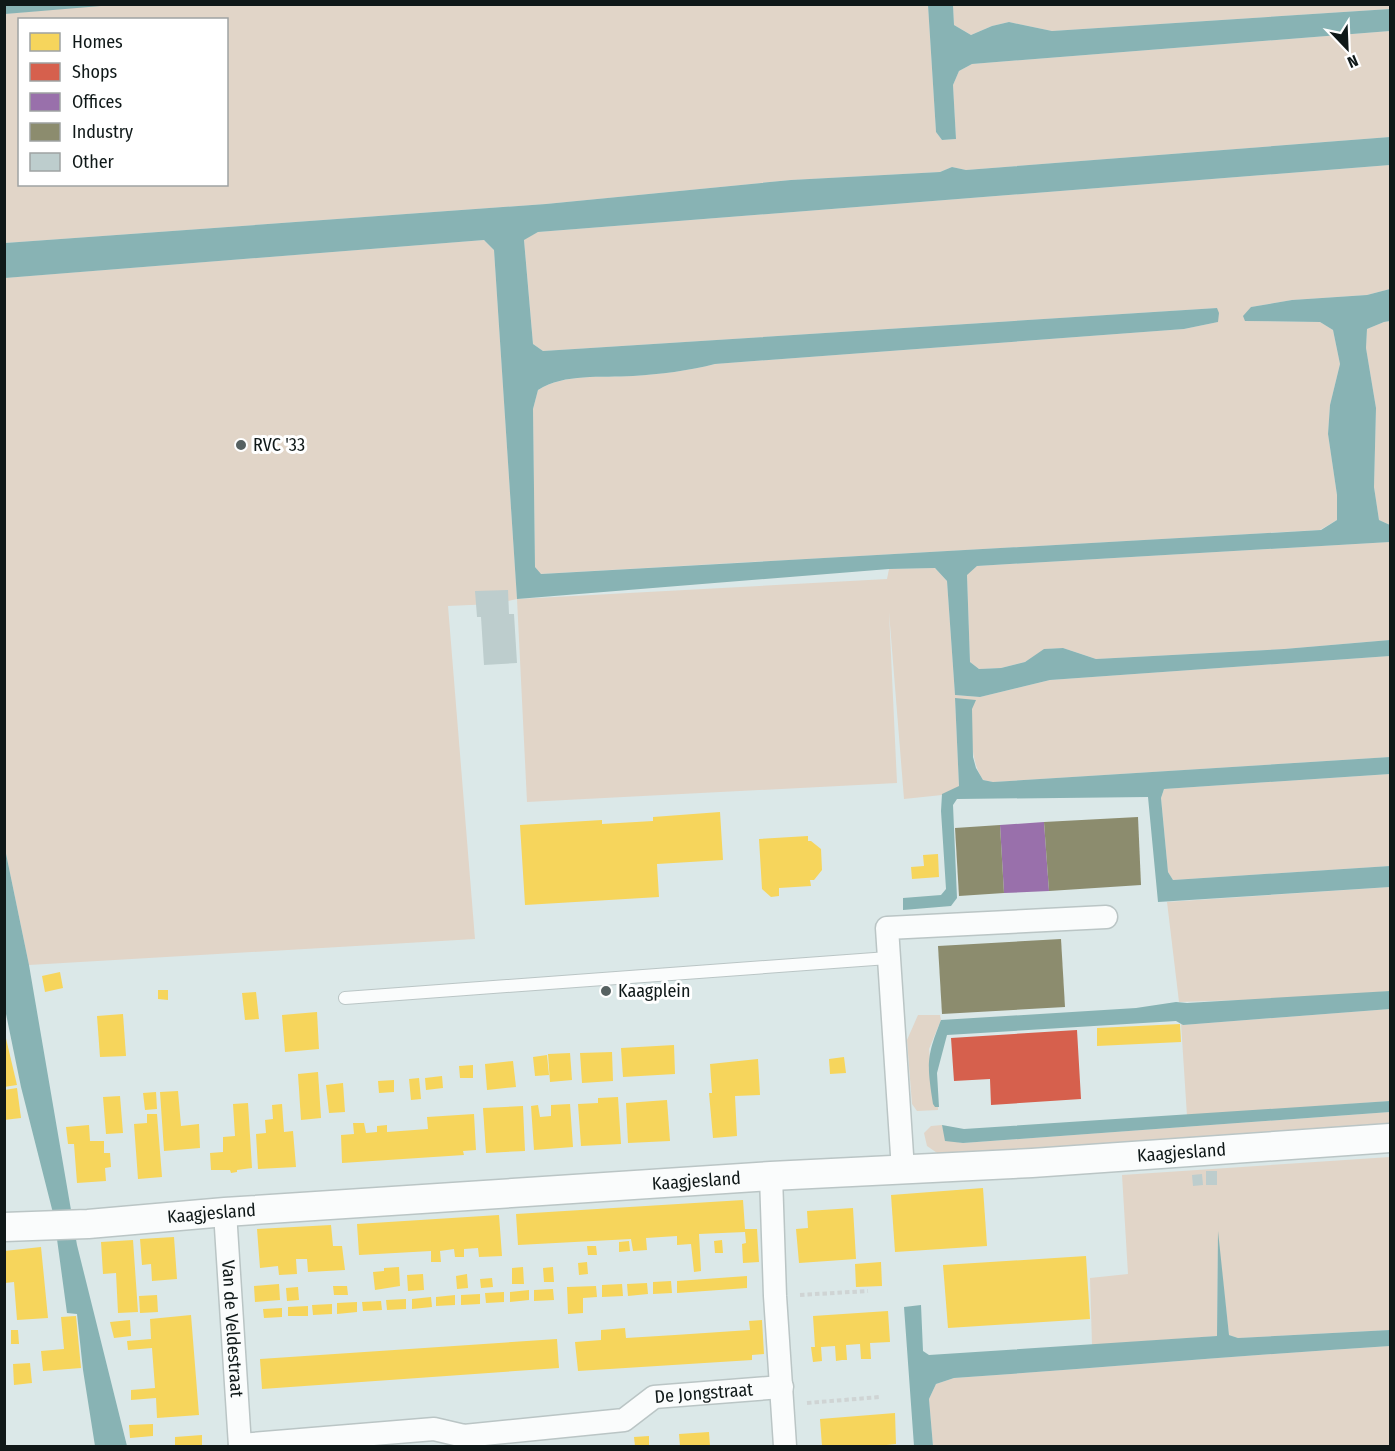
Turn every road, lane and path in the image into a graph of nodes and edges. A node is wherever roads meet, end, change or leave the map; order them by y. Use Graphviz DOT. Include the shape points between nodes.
graph roads {
  1 [pos="1106,917"];
  2 [pos="888,958"];
  3 [pos="345,998"];
  4 [pos="1390,1138"];
  5 [pos="903,1170"];
  6 [pos="771,1176"];
  7 [pos="225,1212"];
  8 [pos="4,1227"];
  9 [pos="868,1291"];
  10 [pos="775,1296"];
  11 [pos="782,1396"];
  12 [pos="879,1397"];
  13 [pos="240,1446"];
  14 [pos="785,1446"];
  1 -- 2 [label="street" via="887,928"];
  2 -- 3 [label="lane"];
  2 -- 5 [label="street"];
  4 -- 5 [label="street, Kaagjesland"];
  5 -- 6 [label="street, Kaagjesland"];
  6 -- 7 [label="street, Kaagjesland"];
  6 -- 10 [label="street"];
  7 -- 8 [label="street, Kaagjesland"];
  7 -- 13 [label="street, Van de Veldestraat"];
  9 -- 10 [label="path"];
  10 -- 11 [label="street"];
  11 -- 12 [label="path"];
  11 -- 13 [label="street, De Jongstraat" via="654,1397 624,1420 464,1436 434,1430"];
  11 -- 14 [label="street"];
}
